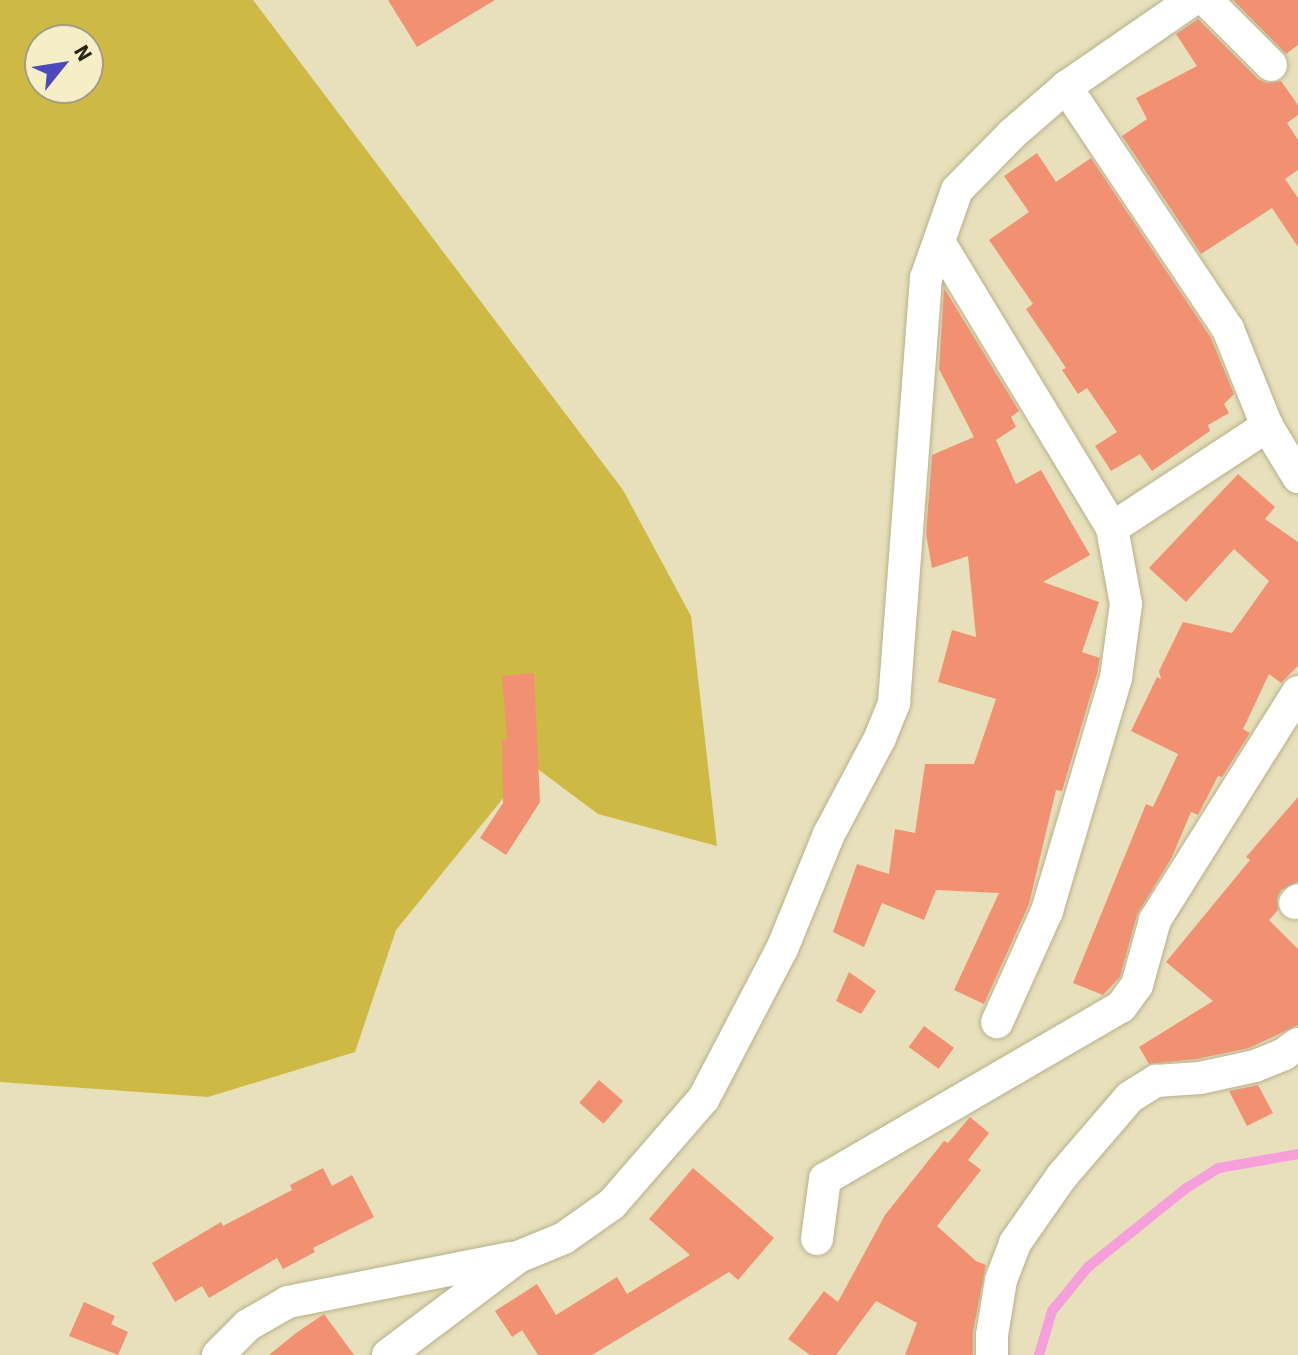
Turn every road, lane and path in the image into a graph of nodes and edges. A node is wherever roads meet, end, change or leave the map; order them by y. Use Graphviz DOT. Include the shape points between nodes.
graph roads {
  1 [pos="1192,0"];
  2 [pos="1206,0"];
  3 [pos="1271,65"];
  4 [pos="1066,87"];
  5 [pos="939,242"];
  6 [pos="1267,426"];
  7 [pos="1298,477"];
  8 [pos="1112,528"];
  9 [pos="1298,692"];
  10 [pos="997,1022"];
  11 [pos="1298,1044"];
  12 [pos="817,1239"];
  13 [pos="518,1257"];
  14 [pos="218,1355"];
  15 [pos="388,1355"];
  16 [pos="992,1355"];
  1 -- 4 [label="street"];
  2 -- 3 [label="street"];
  4 -- 5 [label="street" via="957,190"];
  4 -- 6 [label="street" via="1228,329"];
  5 -- 8 [label="street"];
  5 -- 13 [label="street" via="926,278 894,703 880,738 829,834 776,961 704,1098 612,1204 564,1238"];
  6 -- 7 [label="street"];
  6 -- 8 [label="street"];
  8 -- 10 [label="street" via="1126,604 1116,678 1047,911"];
  9 -- 12 [label="street" via="1155,920 1137,985 1121,1007 825,1179"];
  11 -- 16 [label="street" via="1255,1066 1156,1081 1130,1097 1062,1176 1015,1243 1001,1280"];
  13 -- 14 [label="street" via="288,1302 248,1325"];
  13 -- 15 [label="street"];
}
